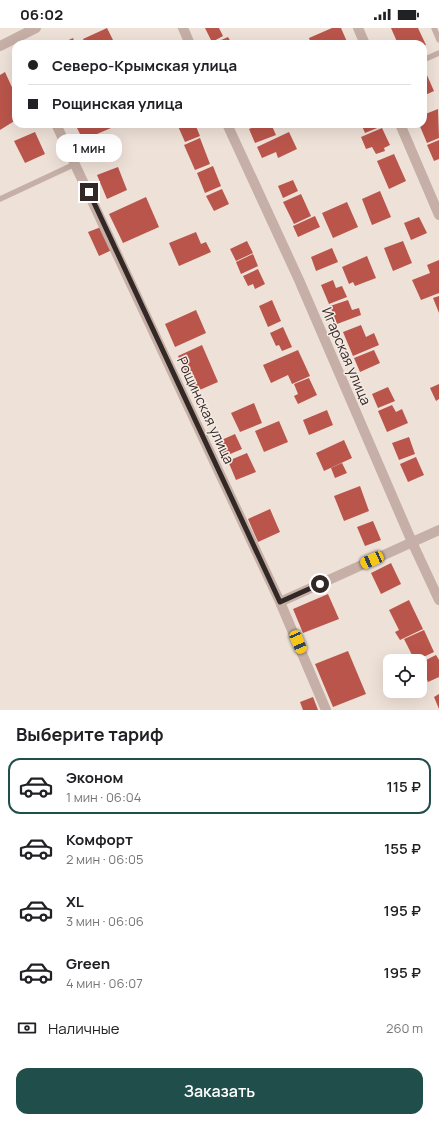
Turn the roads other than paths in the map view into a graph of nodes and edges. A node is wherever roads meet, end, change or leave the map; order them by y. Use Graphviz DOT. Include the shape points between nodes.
graph roads {
  1 [pos="36,28"];
  2 [pos="182,28"];
  3 [pos="358,28"];
  4 [pos="434,28"];
  5 [pos="17,40"];
  6 [pos="188,40"];
  7 [pos="363,40"];
  8 [pos="439,40"];
  9 [pos="12,42"];
  10 [pos="0,46"];
  11 [pos="439,53"];
  12 [pos="427,58"];
  13 [pos="58,128"];
  14 [pos="229,128"];
  15 [pos="402,128"];
  16 [pos="75,164"];
  17 [pos="0,199"];
  18 [pos="439,215"];
  19 [pos="439,530"];
  20 [pos="412,542"];
  21 [pos="439,600"];
  22 [pos="280,602"];
  23 [pos="326,710"];
  1 -- 5 [label="street"];
  2 -- 6 [label="street"];
  3 -- 7 [label="street"];
  4 -- 8 [label="lane"];
  9 -- 10 [label="street"];
  11 -- 12 [label="lane"];
  13 -- 16 [label="street, Рощинская улица"];
  14 -- 20 [label="street, Игарская улица" via="299,280"];
  15 -- 18 [label="street"];
  16 -- 17 [label="lane"];
  16 -- 22 [label="street, Рощинская улица"];
  19 -- 20 [label="street"];
  20 -- 21 [label="street, Игарская улица"];
  20 -- 22 [label="street"];
  22 -- 23 [label="street, Рощинская улица"];
}
